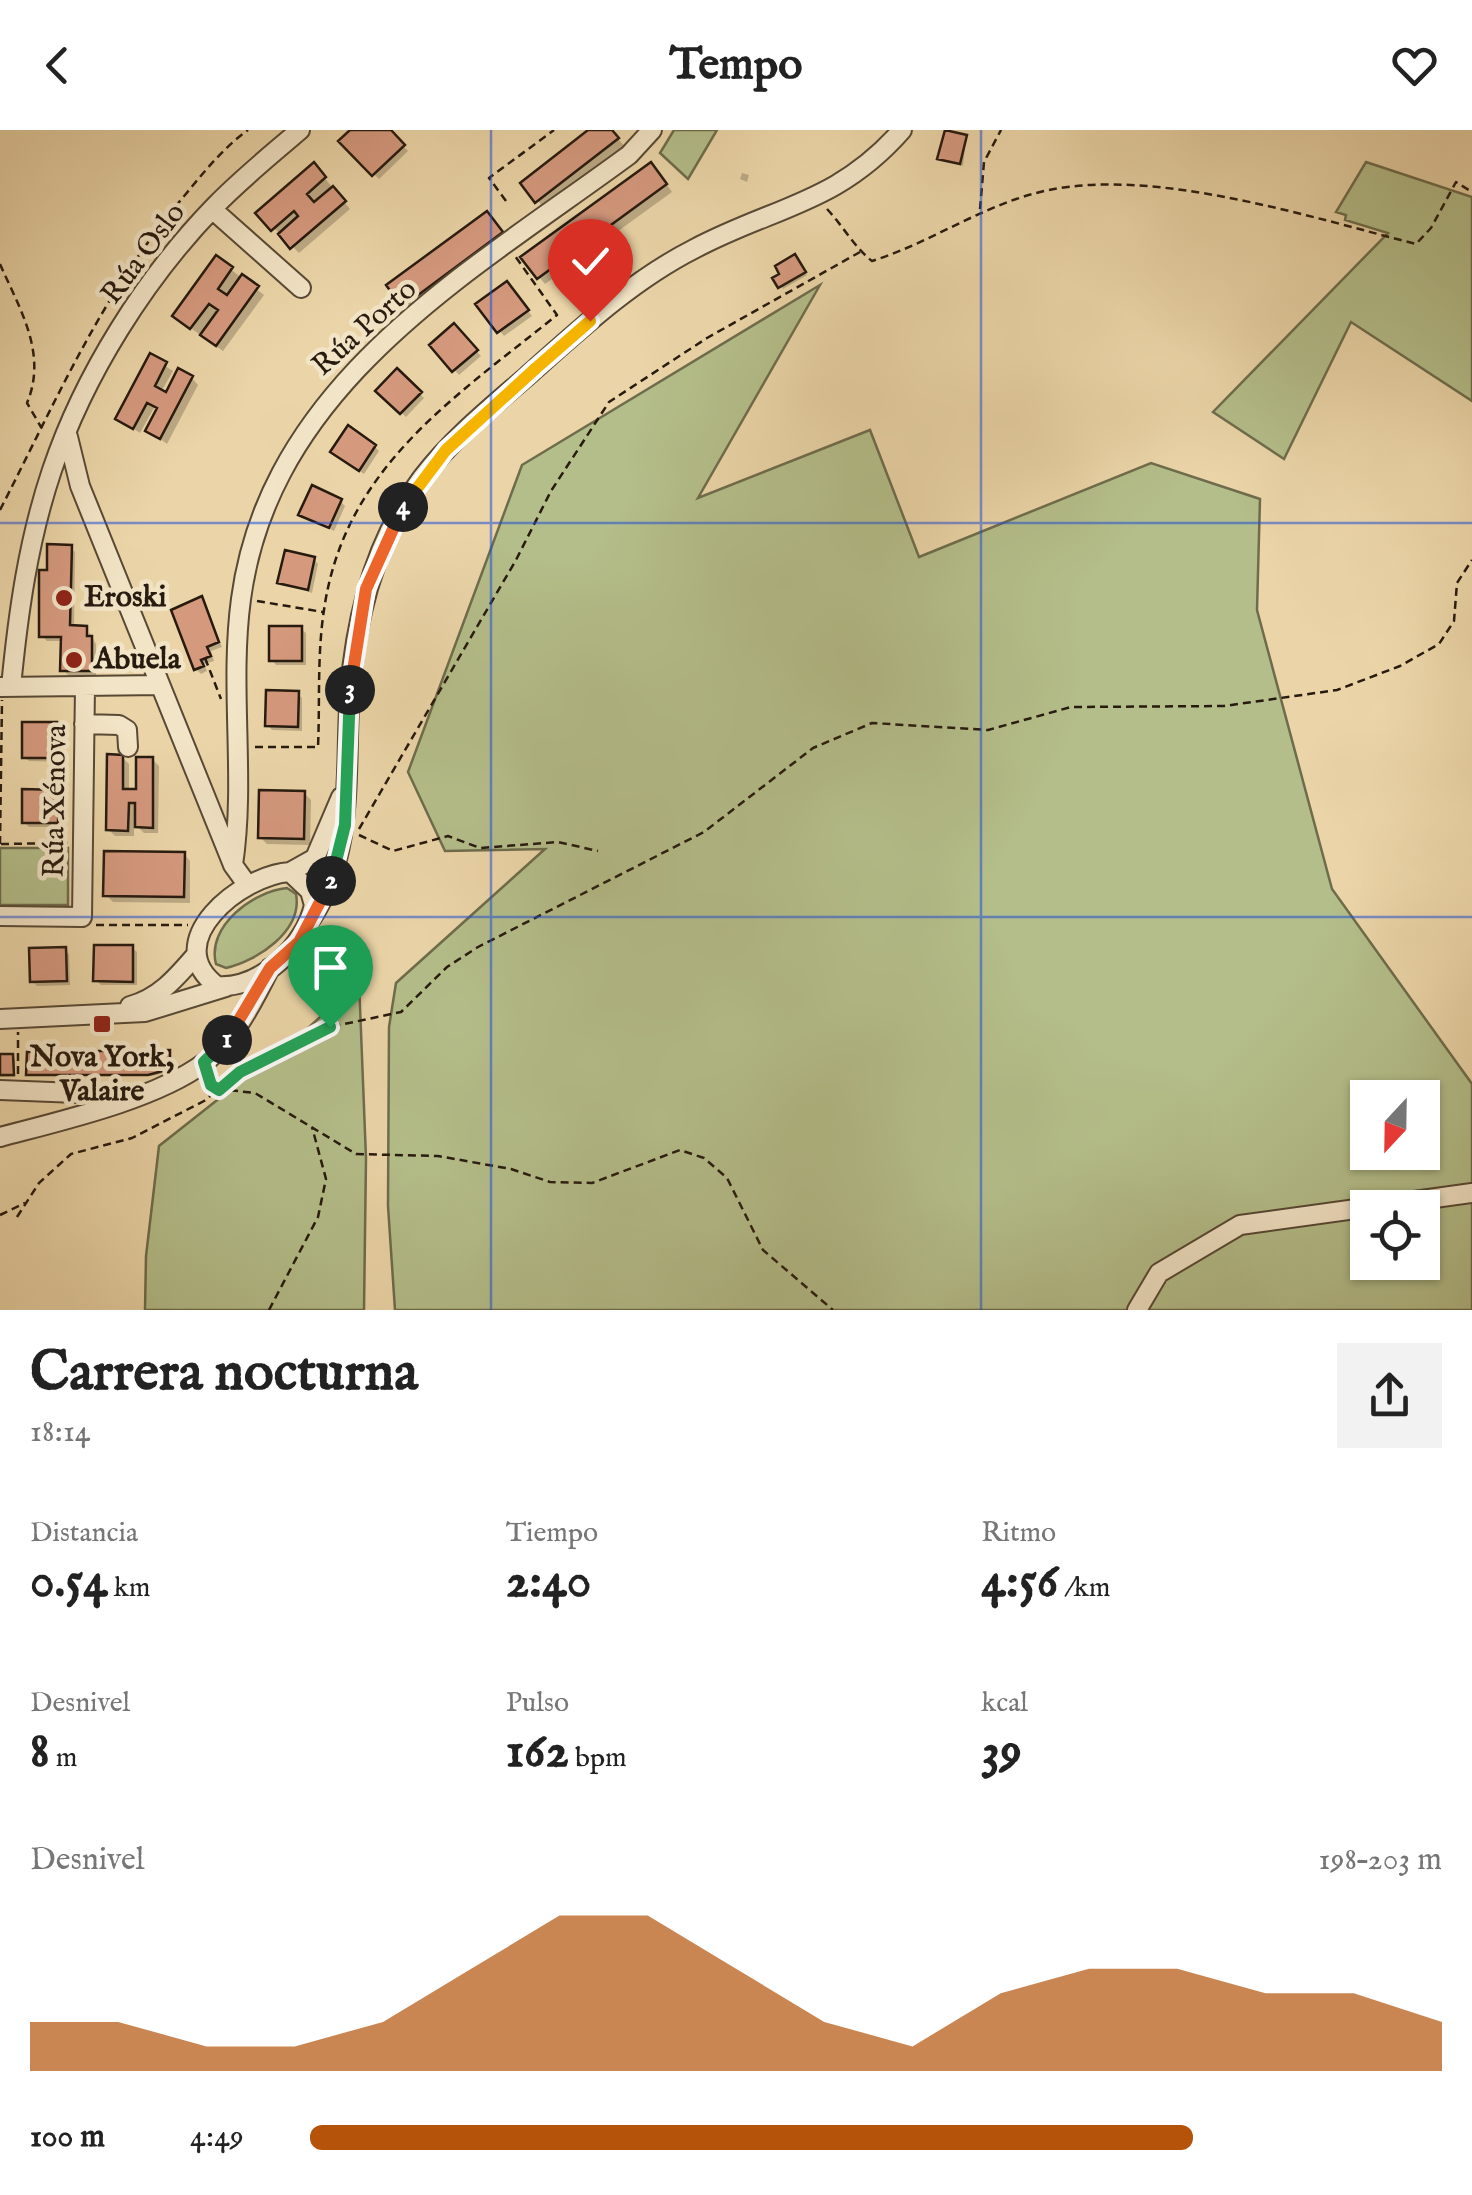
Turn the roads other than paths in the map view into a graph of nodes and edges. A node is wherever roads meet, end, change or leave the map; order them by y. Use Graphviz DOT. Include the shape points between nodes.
graph roads {
  1 [pos="300,130"];
  2 [pos="652,130"];
  3 [pos="902,130"];
  4 [pos="212,209"];
  5 [pos="300,288"];
  6 [pos="68,437"];
  7 [pos="80,486"];
  8 [pos="43,500"];
  9 [pos="160,685"];
  10 [pos="85,686"];
  11 [pos="4,687"];
  12 [pos="84,724"];
  13 [pos="128,746"];
  14 [pos="235,770"];
  15 [pos="346,778"];
  16 [pos="204,793"];
  17 [pos="216,832"];
  18 [pos="233,865"];
  19 [pos="290,872"];
  20 [pos="246,883"];
  21 [pos="228,897"];
  22 [pos="0,916"];
  23 [pos="311,920"];
  24 [pos="195,956"];
  25 [pos="270,968"];
  26 [pos="232,986"];
  27 [pos="244,1015"];
  28 [pos="95,1016"];
  29 [pos="0,1020"];
  30 [pos="9,1090"];
  31 [pos="132,1095"];
  32 [pos="0,1136"];
  33 [pos="1472,1193"];
  34 [pos="1138,1310"];
  1 -- 4 [label="street, Rúa Oslo"];
  2 -- 14 [label="street, Rúa Porto" via="629,155 380,344 343,379 302,434 274,486 241,597"];
  3 -- 15 [label="street" via="862,170 818,196 654,271 472,424 421,479 366,589 350,691"];
  4 -- 5 [label="street"];
  4 -- 6 [label="street, Rúa Oslo" via="146,288"];
  6 -- 7 [label="street"];
  6 -- 8 [label="street, Rúa Oslo"];
  7 -- 8 [label="street" via="56,478"];
  7 -- 9 [label="street"];
  8 -- 11 [label="street, Rúa Oslo"];
  9 -- 10 [label="street"];
  9 -- 16 [label="street"];
  10 -- 11 [label="street"];
  10 -- 12 [label="street, Rúa Xénova"];
  12 -- 13 [label="street" via="118,725 126,730"];
  12 -- 22 [label="street, Rúa Xénova" via="82,918"];
  14 -- 16 [label="street" via="225,792"];
  14 -- 17 [label="street, Rúa Porto"];
  14 -- 18 [label="street, Rúa Porto"];
  15 -- 19 [label="street" via="315,858"];
  15 -- 23 [label="street" via="340,855"];
  16 -- 17 [label="street"];
  17 -- 18 [label="street"];
  17 -- 21 [label="street"];
  18 -- 20 [label="street"];
  19 -- 20 [label="street"];
  19 -- 23 [label="street" via="310,891"];
  20 -- 21 [label="street"];
  21 -- 24 [label="street" via="204,928"];
  23 -- 25 [label="street" via="299,942"];
  24 -- 26 [label="street" via="208,979"];
  24 -- 28 [label="street" via="175,981 144,1002"];
  25 -- 26 [label="street"];
  25 -- 27 [label="street"];
  26 -- 27 [label="street" via="246,999"];
  26 -- 28 [label="street" via="163,1008"];
  27 -- 31 [label="street" via="204,1062"];
  28 -- 29 [label="street"];
  30 -- 31 [label="street"];
  31 -- 32 [label="street"];
  33 -- 34 [label="street" via="1240,1225 1159,1272"];
}
